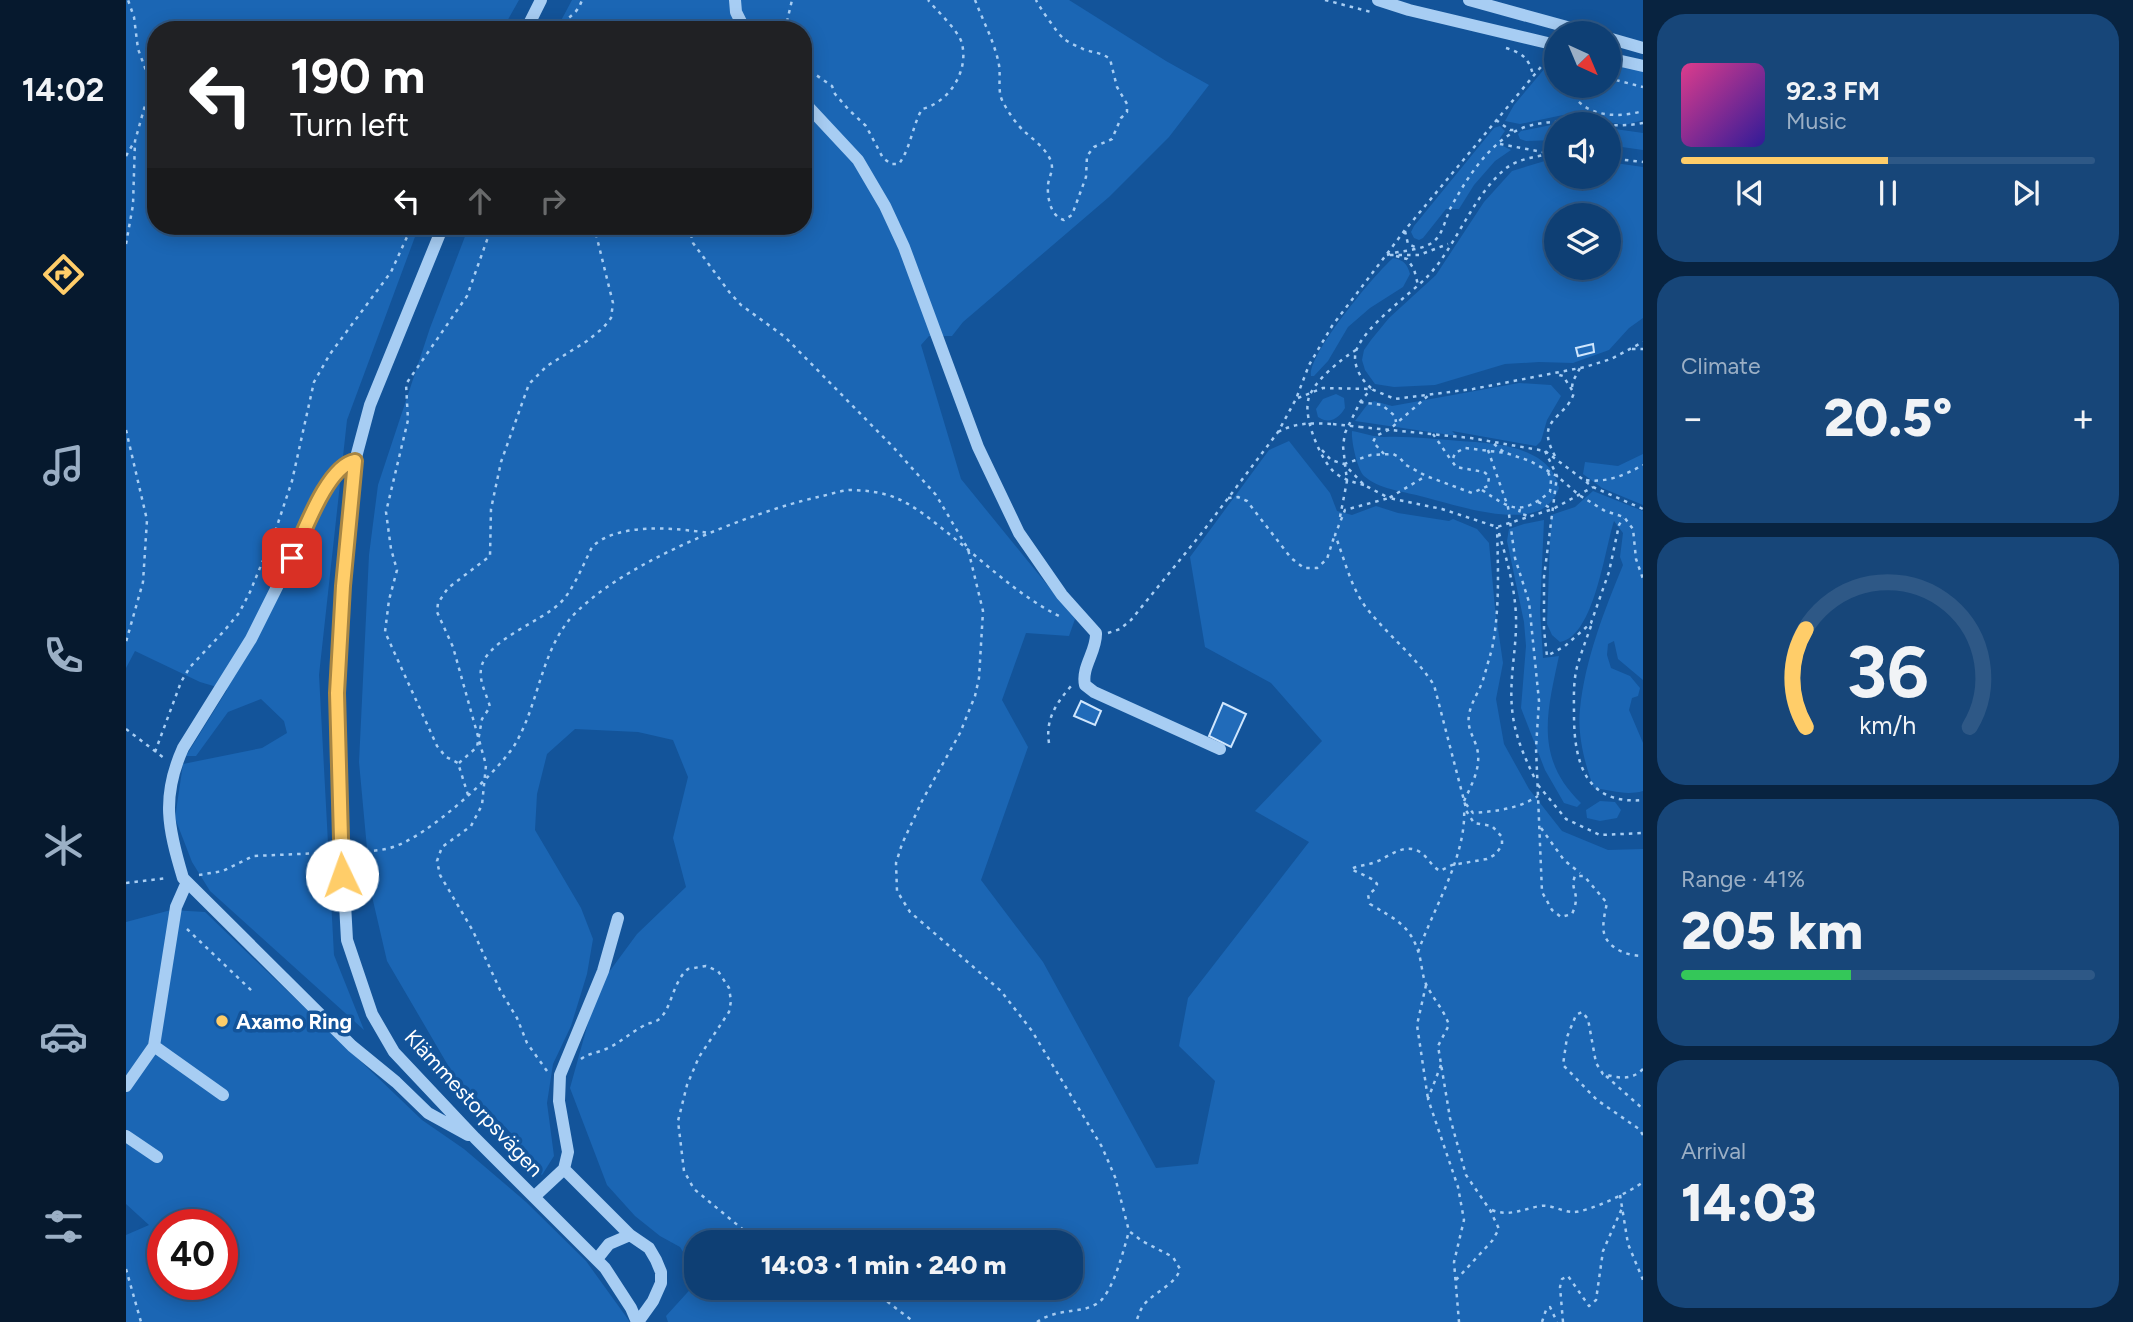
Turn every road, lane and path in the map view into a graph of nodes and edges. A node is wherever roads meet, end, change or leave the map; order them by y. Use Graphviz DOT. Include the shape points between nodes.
graph roads {
  1 [pos="128,0"];
  2 [pos="541,0"];
  3 [pos="582,0"];
  4 [pos="735,0"];
  5 [pos="792,0"];
  6 [pos="928,0"];
  7 [pos="975,0"];
  8 [pos="1036,0"];
  9 [pos="1378,0"];
  10 [pos="1469,0"];
  11 [pos="530,21"];
  12 [pos="565,21"];
  13 [pos="740,21"];
  14 [pos="787,21"];
  15 [pos="1545,21"];
  16 [pos="1621,42"];
  17 [pos="1544,44"];
  18 [pos="1643,48"];
  19 [pos="1621,61"];
  20 [pos="1544,62"];
  21 [pos="1643,66"];
  22 [pos="812,72"];
  23 [pos="147,73"];
  24 [pos="1621,81"];
  25 [pos="1643,87"];
  26 [pos="147,98"];
  27 [pos="1577,98"];
  28 [pos="812,111"];
  29 [pos="1643,111"];
  30 [pos="1496,120"];
  31 [pos="1643,123"];
  32 [pos="1519,130"];
  33 [pos="135,141"];
  34 [pos="1499,144"];
  35 [pos="1544,151"];
  36 [pos="1544,155"];
  37 [pos="126,156"];
  38 [pos="1621,159"];
  39 [pos="1643,162"];
  40 [pos="1405,230"];
  41 [pos="408,235"];
  42 [pos="439,235"];
  43 [pos="489,235"];
  44 [pos="596,235"];
  45 [pos="691,235"];
  46 [pos="1451,243"];
  47 [pos="126,244"];
  48 [pos="1419,248"];
  49 [pos="1385,256"];
  50 [pos="1418,285"];
  51 [pos="1643,342"];
  52 [pos="1632,349"];
  53 [pos="1643,349"];
  54 [pos="1357,350"];
  55 [pos="1581,368"];
  56 [pos="1553,373"];
  57 [pos="1572,387"];
  58 [pos="1371,388"];
  59 [pos="1312,393"];
  60 [pos="1430,394"];
  61 [pos="1296,399"];
  62 [pos="1360,402"];
  63 [pos="1309,422"];
  64 [pos="1390,429"];
  65 [pos="126,430"];
  66 [pos="1278,432"];
  67 [pos="1433,433"];
  68 [pos="1491,442"];
  69 [pos="1317,445"];
  70 [pos="1488,450"];
  71 [pos="1545,451"];
  72 [pos="1506,453"];
  73 [pos="1385,455"];
  74 [pos="1556,459"];
  75 [pos="355,461"];
  76 [pos="1452,461"];
  77 [pos="1344,464"];
  78 [pos="1643,465"];
  79 [pos="1546,469"];
  80 [pos="1426,476"];
  81 [pos="1557,476"];
  82 [pos="1583,480"];
  83 [pos="1347,481"];
  84 [pos="1364,485"];
  85 [pos="1593,487"];
  86 [pos="1482,490"];
  87 [pos="1579,495"];
  88 [pos="1227,498"];
  89 [pos="1389,498"];
  90 [pos="1538,502"];
  91 [pos="1508,508"];
  92 [pos="1520,508"];
  93 [pos="1553,509"];
  94 [pos="1643,509"];
  95 [pos="1528,516"];
  96 [pos="1624,517"];
  97 [pos="1511,523"];
  98 [pos="1497,527"];
  99 [pos="709,533"];
  100 [pos="1335,535"];
  101 [pos="968,549"];
  102 [pos="1643,579"];
  103 [pos="1072,622"];
  104 [pos="1591,623"];
  105 [pos="1096,633"];
  106 [pos="126,642"];
  107 [pos="1085,673"];
  108 [pos="126,730"];
  109 [pos="480,741"];
  110 [pos="1049,743"];
  111 [pos="1220,749"];
  112 [pos="155,752"];
  113 [pos="458,763"];
  114 [pos="176,765"];
  115 [pos="485,779"];
  116 [pos="1537,783"];
  117 [pos="468,795"];
  118 [pos="1538,796"];
  119 [pos="1548,799"];
  120 [pos="1643,800"];
  121 [pos="1464,802"];
  122 [pos="1540,825"];
  123 [pos="1643,833"];
  124 [pos="354,852"];
  125 [pos="321,853"];
  126 [pos="1452,865"];
  127 [pos="1584,876"];
  128 [pos="185,880"];
  129 [pos="126,883"];
  130 [pos="175,917"];
  131 [pos="618,918"];
  132 [pos="1418,952"];
  133 [pos="1643,956"];
  134 [pos="1426,985"];
  135 [pos="252,991"];
  136 [pos="154,1046"];
  137 [pos="580,1060"];
  138 [pos="1441,1064"];
  139 [pos="1643,1069"];
  140 [pos="1603,1074"];
  141 [pos="560,1075"];
  142 [pos="126,1086"];
  143 [pos="223,1095"];
  144 [pos="1428,1099"];
  145 [pos="1643,1109"];
  146 [pos="1643,1135"];
  147 [pos="126,1136"];
  148 [pos="475,1139"];
  149 [pos="157,1157"];
  150 [pos="564,1169"];
  151 [pos="1643,1182"];
  152 [pos="1620,1195"];
  153 [pos="535,1196"];
  154 [pos="1623,1206"];
  155 [pos="1490,1210"];
  156 [pos="744,1230"];
  157 [pos="1129,1231"];
  158 [pos="630,1235"];
  159 [pos="597,1259"];
  160 [pos="126,1269"];
  161 [pos="1456,1280"];
  162 [pos="1643,1280"];
  163 [pos="885,1300"];
  164 [pos="141,1322"];
  165 [pos="638,1322"];
  166 [pos="914,1322"];
  167 [pos="1037,1322"];
  168 [pos="1136,1322"];
  169 [pos="1460,1322"];
  170 [pos="1542,1322"];
  171 [pos="1557,1322"];
  172 [pos="1563,1322"];
  1 -- 23 [label="path"];
  2 -- 11 [label="street"];
  3 -- 12 [label="path" via="578,12"];
  4 -- 13 [label="street"];
  5 -- 14 [label="path"];
  6 -- 22 [label="path" via="958,36 963,63 945,98 922,109 899,164 883,158 866,125 832,86"];
  7 -- 8 [label="path" via="1000,68 1001,100 1051,160 1050,207 1064,220 1072,215 1086,177 1087,156 1094,147 1112,139 1127,104 1110,59 1062,37"];
  9 -- 17 [label="street"];
  10 -- 15 [label="street"];
  16 -- 18 [label="street"];
  19 -- 21 [label="street"];
  20 -- 30 [label="path"];
  24 -- 25 [label="path"];
  26 -- 33 [label="path"];
  27 -- 29 [label="path" via="1584,107 1615,116"];
  28 -- 105 [label="street" via="858,160 885,206 978,447 1019,533 1062,595"];
  30 -- 32 [label="path" via="1510,130"];
  30 -- 40 [label="path"];
  31 -- 32 [label="path" via="1630,126 1568,120"];
  32 -- 34 [label="path"];
  33 -- 37 [label="path"];
  33 -- 47 [label="path" via="133,205"];
  34 -- 35 [label="path"];
  34 -- 48 [label="path" via="1463,187 1440,235"];
  36 -- 46 [label="path" via="1503,171 1464,219"];
  38 -- 39 [label="path"];
  40 -- 48 [label="path" via="1409,244"];
  40 -- 49 [label="path"];
  41 -- 112 [label="path" via="391,272 314,382 292,481 250,592 181,682"];
  42 -- 75 [label="street, Klämmestorpsvägen" via="379,381"];
  43 -- 113 [label="path" via="467,296 406,384 408,420 386,513 397,570 385,632 438,746"];
  44 -- 109 [label="path" via="613,303 611,318 529,384 501,461 491,509 490,556 448,588 438,603 437,612 453,647"];
  45 -- 101 [label="path" via="692,243 741,305 785,337 936,495"];
  46 -- 49 [label="path" via="1419,255"];
  46 -- 50 [label="path"];
  48 -- 49 [label="path"];
  49 -- 50 [label="path" via="1407,259"];
  49 -- 61 [label="path" via="1332,326"];
  50 -- 54 [label="path" via="1379,321"];
  51 -- 52 [label="path"];
  52 -- 53 [label="path"];
  52 -- 55 [label="path"];
  54 -- 58 [label="path" via="1359,374"];
  54 -- 59 [label="path" via="1340,359"];
  55 -- 56 [label="path"];
  55 -- 57 [label="path"];
  56 -- 57 [label="path" via="1563,376"];
  56 -- 60 [label="path"];
  57 -- 74 [label="path" via="1571,400 1556,415 1548,434"];
  58 -- 59 [label="path" via="1323,388"];
  58 -- 60 [label="path" via="1395,399"];
  58 -- 62 [label="path"];
  59 -- 61 [label="path"];
  59 -- 63 [label="path"];
  60 -- 64 [label="path"];
  61 -- 66 [label="path"];
  62 -- 64 [label="path" via="1389,410 1396,422"];
  62 -- 77 [label="path" via="1345,433"];
  63 -- 64 [label="path, bridge"];
  63 -- 66 [label="path"];
  63 -- 69 [label="path"];
  64 -- 67 [label="path"];
  64 -- 73 [label="path" via="1373,442"];
  65 -- 106 [label="path" via="147,520 143,582"];
  66 -- 88 [label="path"];
  67 -- 68 [label="path"];
  67 -- 76 [label="path"];
  68 -- 71 [label="path"];
  68 -- 72 [label="path"];
  69 -- 77 [label="path" via="1331,460"];
  69 -- 83 [label="path" via="1332,470"];
  70 -- 72 [label="path"];
  70 -- 76 [label="path" via="1465,448 1455,453"];
  70 -- 91 [label="path"];
  71 -- 74 [label="path"];
  71 -- 81 [label="path"];
  72 -- 79 [label="path"];
  73 -- 77 [label="path"];
  73 -- 80 [label="path" via="1399,457"];
  74 -- 82 [label="path"];
  75 -- 114 [label="street" via="346,463 330,481 251,639"];
  75 -- 148 [label="street, Klämmestorpsvägen" via="337,693 347,940 372,1014 394,1052"];
  76 -- 86 [label="path" via="1461,470 1489,476 1488,486"];
  77 -- 83 [label="path"];
  77 -- 84 [label="path"];
  78 -- 82 [label="path" via="1622,476"];
  79 -- 81 [label="path"];
  79 -- 90 [label="path" via="1550,492"];
  80 -- 86 [label="path" via="1472,493"];
  80 -- 89 [label="path"];
  81 -- 87 [label="path"];
  81 -- 93 [label="path"];
  82 -- 85 [label="path"];
  83 -- 84 [label="path"];
  83 -- 100 [label="path"];
  84 -- 89 [label="path"];
  85 -- 87 [label="path"];
  85 -- 94 [label="path"];
  86 -- 91 [label="path"];
  87 -- 93 [label="path"];
  87 -- 96 [label="path"];
  88 -- 100 [label="path" via="1247,501 1304,568 1317,568 1327,559"];
  88 -- 105 [label="path" via="1131,620 1120,629"];
  89 -- 98 [label="path"];
  89 -- 100 [label="path" via="1345,510"];
  90 -- 92 [label="path"];
  90 -- 93 [label="path"];
  91 -- 92 [label="path"];
  91 -- 97 [label="path"];
  92 -- 95 [label="path" via="1519,513"];
  93 -- 95 [label="path"];
  93 -- 104 [label="path" via="1544,578 1547,656"];
  95 -- 97 [label="path"];
  96 -- 102 [label="path" via="1633,528"];
  96 -- 104 [label="path"];
  97 -- 98 [label="path"];
  97 -- 116 [label="path" via="1533,636 1539,701"];
  98 -- 116 [label="path" via="1514,583 1512,709 1520,749"];
  98 -- 121 [label="path" via="1495,625 1469,717 1477,766"];
  99 -- 101 [label="path" via="794,502 847,490 895,497"];
  99 -- 109 [label="path" via="661,527 613,533 599,540 562,602 504,640 485,659 481,678 490,706 482,719"];
  99 -- 115 [label="path" via="606,589 570,620 548,660 514,746"];
  100 -- 121 [label="path" via="1355,590 1368,611 1423,668 1433,685"];
  101 -- 103 [label="path" via="1048,611"];
  101 -- 157 [label="path" via="983,611 979,678 960,733 902,845 896,863 897,891 910,912 1001,990 1032,1031 1102,1147"];
  104 -- 120 [label="path" via="1577,668 1576,752 1594,788 1621,799"];
  105 -- 107 [label="street"];
  107 -- 110 [label="path" via="1053,710"];
  107 -- 111 [label="street" via="1085,685 1094,692"];
  108 -- 112 [label="path"];
  109 -- 113 [label="path" via="474,752"];
  109 -- 115 [label="path"];
  112 -- 114 [label="path"];
  113 -- 117 [label="path"];
  114 -- 128 [label="street" via="168,809"];
  115 -- 117 [label="path"];
  115 -- 141 [label="path" via="482,805 471,826 442,847 437,861 440,875 457,899 527,1042 548,1073"];
  116 -- 118 [label="path"];
  116 -- 119 [label="path"];
  117 -- 124 [label="path" via="413,838 385,849"];
  118 -- 119 [label="path"];
  118 -- 121 [label="path" via="1501,811 1473,813"];
  118 -- 122 [label="path"];
  119 -- 123 [label="path" via="1566,819 1600,835"];
  121 -- 126 [label="path" via="1461,846"];
  121 -- 126 [label="path" via="1474,822 1498,830 1502,845 1487,859"];
  122 -- 127 [label="path" via="1564,860"];
  122 -- 127 [label="path" via="1542,892 1561,917 1572,914 1578,900 1574,876"];
  125 -- 128 [label="path" via="253,856 217,873"];
  126 -- 132 [label="path"];
  126 -- 132 [label="path" via="1440,871 1419,851 1409,849 1351,869 1374,880 1376,888 1367,895 1370,904 1406,927"];
  127 -- 133 [label="path" via="1606,904 1604,934 1612,946"];
  128 -- 129 [label="path"];
  128 -- 130 [label="street"];
  128 -- 148 [label="street" via="352,1046 428,1113"];
  130 -- 135 [label="path"];
  130 -- 136 [label="street"];
  131 -- 141 [label="street" via="603,971"];
  132 -- 134 [label="path"];
  134 -- 138 [label="path" via="1449,1025 1438,1046"];
  134 -- 144 [label="path" via="1416,1025"];
  136 -- 142 [label="street"];
  136 -- 143 [label="street"];
  137 -- 156 [label="path" via="662,1017 688,969 706,966 718,971 732,1001 699,1058 678,1121 684,1171 694,1189"];
  138 -- 144 [label="path"];
  138 -- 155 [label="path" via="1466,1175"];
  139 -- 140 [label="path" via="1624,1079"];
  140 -- 145 [label="path"];
  140 -- 146 [label="path" via="1582,1012 1576,1015 1567,1037 1563,1065 1597,1100"];
  141 -- 150 [label="street" via="559,1101 568,1152"];
  144 -- 161 [label="path" via="1458,1187 1464,1220 1454,1262"];
  147 -- 149 [label="street"];
  148 -- 153 [label="street, Klämmestorpsvägen"];
  150 -- 153 [label="street"];
  150 -- 158 [label="street"];
  151 -- 152 [label="path"];
  152 -- 154 [label="path"];
  152 -- 155 [label="path" via="1573,1212 1543,1205 1500,1214"];
  153 -- 159 [label="street, Klämmestorpsvägen"];
  154 -- 162 [label="path" via="1628,1244"];
  154 -- 172 [label="path" via="1603,1251 1596,1300 1589,1306 1568,1276 1562,1279"];
  155 -- 161 [label="path" via="1499,1229"];
  157 -- 167 [label="path" via="1104,1298 1095,1305"];
  157 -- 168 [label="path" via="1173,1257 1180,1269 1143,1306"];
  158 -- 159 [label="street" via="609,1244"];
  158 -- 165 [label="street" via="649,1248 661,1272 653,1301"];
  159 -- 165 [label="street, Klämmestorpsvägen"];
  160 -- 164 [label="path"];
  161 -- 169 [label="path"];
  163 -- 166 [label="path"];
  170 -- 171 [label="path" via="1550,1307"];
}
